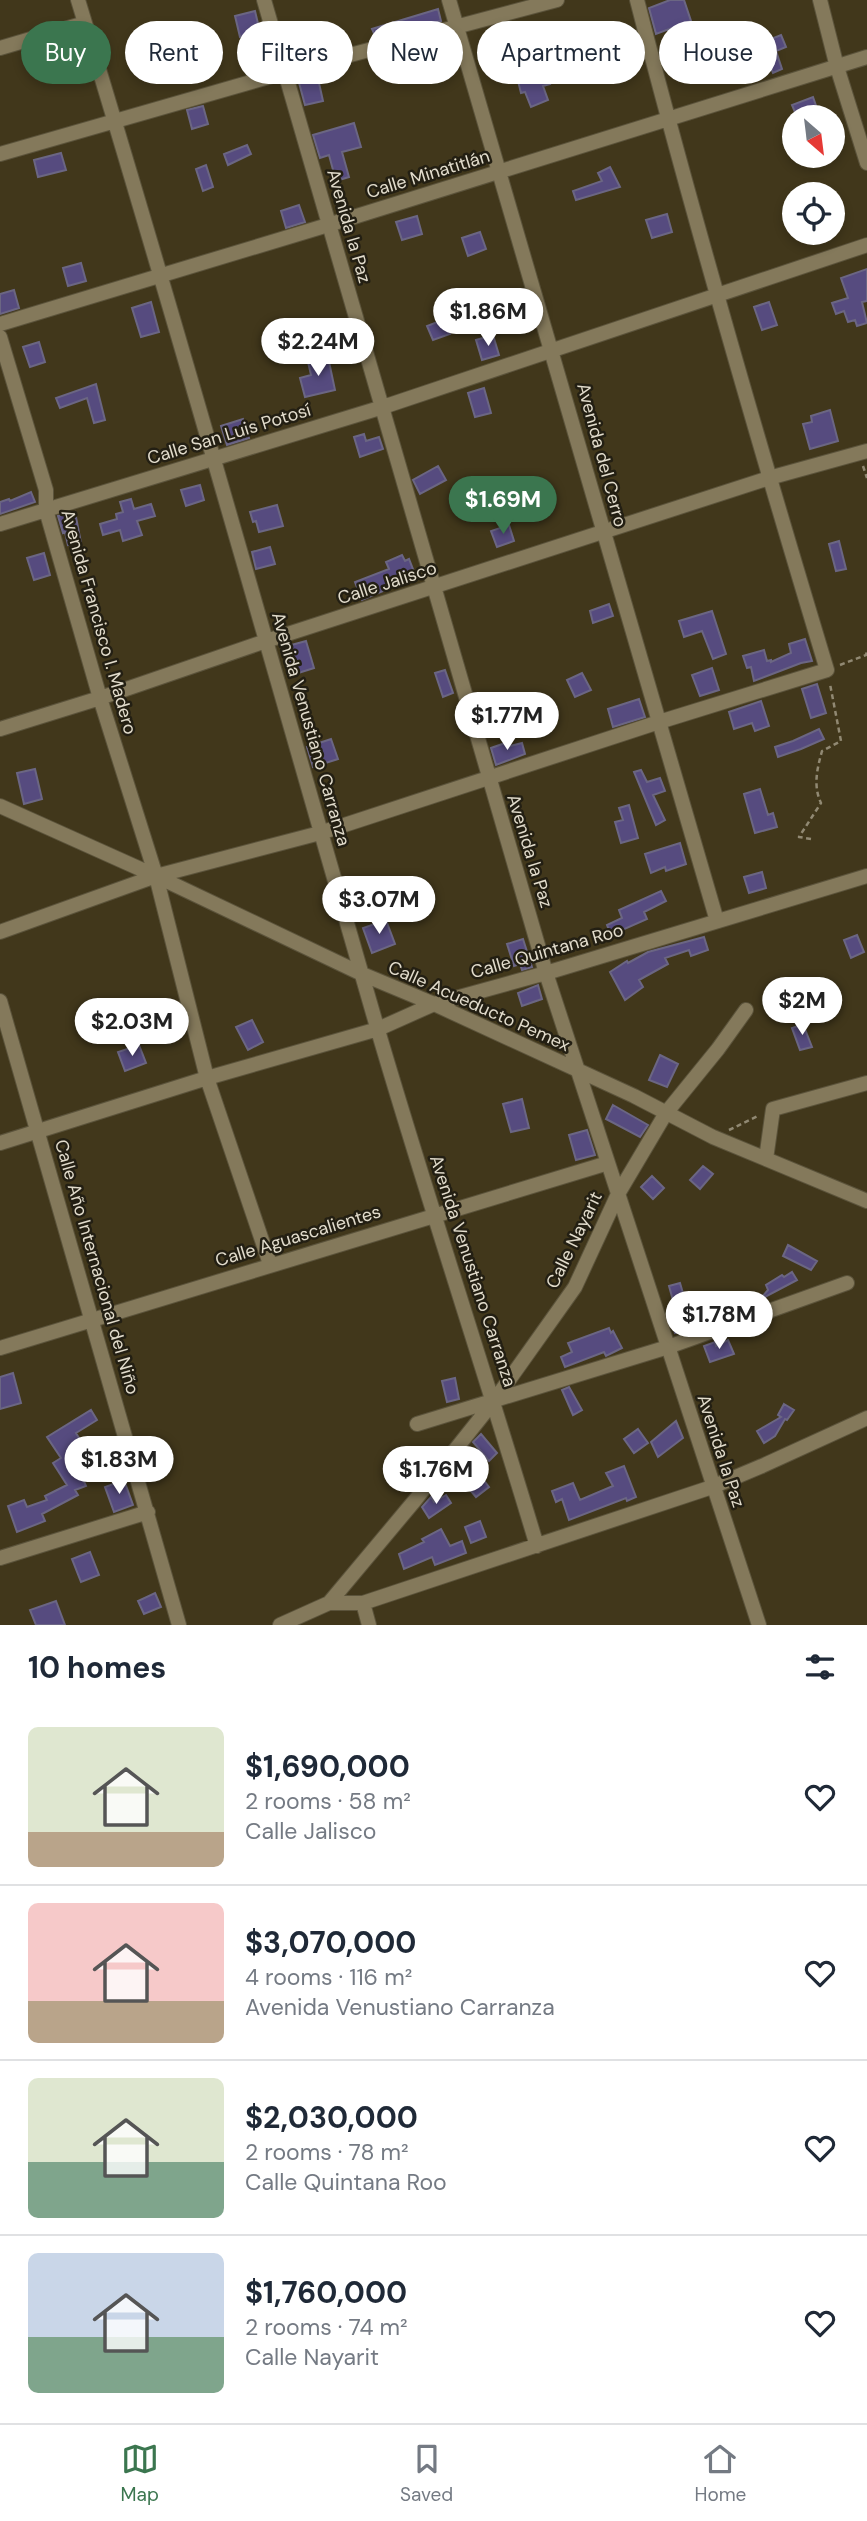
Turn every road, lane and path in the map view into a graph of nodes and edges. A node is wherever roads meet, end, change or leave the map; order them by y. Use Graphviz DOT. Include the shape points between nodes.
graph roads {
  1 [pos="79,0"];
  2 [pos="264,0"];
  3 [pos="449,0"];
  4 [pos="557,0"];
  5 [pos="637,0"];
  6 [pos="820,0"];
  7 [pos="84,21"];
  8 [pos="270,21"];
  9 [pos="455,21"];
  10 [pos="463,26"];
  11 [pos="21,42"];
  12 [pos="0,48"];
  13 [pos="463,48"];
  14 [pos="867,57"];
  15 [pos="837,67"];
  16 [pos="104,84"];
  17 [pos="243,84"];
  18 [pos="289,84"];
  19 [pos="667,118"];
  20 [pos="115,120"];
  21 [pos="0,154"];
  22 [pos="867,163"];
  23 [pos="500,171"];
  24 [pos="328,225"];
  25 [pos="867,246"];
  26 [pos="160,276"];
  27 [pos="717,294"];
  28 [pos="0,324"];
  29 [pos="0,337"];
  30 [pos="553,350"];
  31 [pos="383,407"];
  32 [pos="867,451"];
  33 [pos="214,459"];
  34 [pos="769,478"];
  35 [pos="46,510"];
  36 [pos="0,524"];
  37 [pos="603,533"];
  38 [pos="433,588"];
  39 [pos="266,641"];
  40 [pos="867,651"];
  41 [pos="827,670"];
  42 [pos="100,698"];
  43 [pos="659,722"];
  44 [pos="0,729"];
  45 [pos="488,779"];
  46 [pos="0,806"];
  47 [pos="320,833"];
  48 [pos="811,839"];
  49 [pos="156,876"];
  50 [pos="867,876"];
  51 [pos="717,921"];
  52 [pos="0,932"];
  53 [pos="546,973"];
  54 [pos="362,974"];
  55 [pos="0,1001"];
  56 [pos="434,1004"];
  57 [pos="746,1010"];
  58 [pos="377,1029"];
  59 [pos="581,1073"];
  60 [pos="207,1078"];
  61 [pos="867,1083"];
  62 [pos="773,1109"];
  63 [pos="666,1113"];
  64 [pos="38,1132"];
  65 [pos="713,1137"];
  66 [pos="0,1143"];
  67 [pos="766,1159"];
  68 [pos="608,1163"];
  69 [pos="618,1194"];
  70 [pos="867,1200"];
  71 [pos="433,1215"];
  72 [pos="270,1264"];
  73 [pos="847,1283"];
  74 [pos="93,1321"];
  75 [pos="668,1347"];
  76 [pos="0,1348"];
  77 [pos="494,1401"];
  78 [pos="867,1418"];
  79 [pos="417,1423"];
  80 [pos="712,1486"];
  81 [pos="148,1512"];
  82 [pos="537,1546"];
  83 [pos="0,1558"];
  84 [pos="328,1603"];
  85 [pos="362,1603"];
  86 [pos="179,1625"];
  87 [pos="280,1625"];
  88 [pos="369,1625"];
  89 [pos="759,1625"];
  1 -- 7 [label="street, Avenida Venustiano Carranza"];
  2 -- 8 [label="street, Avenida la Paz"];
  3 -- 9 [label="street, Avenida del Cerro"];
  4 -- 10 [label="street"];
  5 -- 19 [label="street"];
  6 -- 15 [label="street"];
  11 -- 12 [label="street"];
  13 -- 23 [label="street, Avenida del Cerro"];
  14 -- 15 [label="street, Calle Minatitlán"];
  15 -- 19 [label="street, Calle Minatitlán"];
  15 -- 22 [label="street"];
  16 -- 20 [label="street, Avenida Venustiano Carranza"];
  17 -- 20 [label="street"];
  18 -- 24 [label="street, Avenida la Paz"];
  19 -- 23 [label="street, Calle Minatitlán"];
  19 -- 27 [label="street"];
  20 -- 21 [label="street"];
  20 -- 26 [label="street, Avenida Venustiano Carranza"];
  23 -- 24 [label="street, Calle Minatitlán"];
  23 -- 30 [label="street, Avenida del Cerro"];
  24 -- 26 [label="street, Calle Minatitlán"];
  24 -- 31 [label="street, Avenida la Paz"];
  25 -- 27 [label="street, Calle San Luis Potosí"];
  26 -- 28 [label="street, Calle Minatitlán"];
  26 -- 33 [label="street, Avenida Venustiano Carranza"];
  27 -- 30 [label="street, Calle San Luis Potosí"];
  27 -- 34 [label="street"];
  29 -- 35 [label="street, Avenida Francisco I. Madero" via="46,490"];
  30 -- 31 [label="street, Calle San Luis Potosí"];
  30 -- 37 [label="street, Avenida del Cerro"];
  31 -- 33 [label="street, Calle San Luis Potosí"];
  31 -- 38 [label="street, Avenida la Paz"];
  32 -- 34 [label="street, Calle Jalisco"];
  33 -- 35 [label="street, Calle San Luis Potosí"];
  33 -- 39 [label="street, Avenida Venustiano Carranza"];
  34 -- 37 [label="street, Calle Jalisco"];
  34 -- 41 [label="street"];
  35 -- 36 [label="street, Calle San Luis Potosí"];
  35 -- 42 [label="street, Avenida Francisco I. Madero"];
  37 -- 38 [label="street, Calle Jalisco"];
  37 -- 43 [label="street, Avenida del Cerro"];
  38 -- 39 [label="street, Calle Jalisco"];
  38 -- 45 [label="street, Avenida la Paz"];
  39 -- 42 [label="street, Calle Jalisco"];
  39 -- 47 [label="street, Avenida Venustiano Carranza"];
  40 -- 41 [label="path"];
  41 -- 43 [label="street"];
  41 -- 48 [label="path" via="841,741 822,751 816,772 821,803 799,837"];
  42 -- 44 [label="street, Calle Jalisco"];
  42 -- 49 [label="street, Avenida Francisco I. Madero"];
  43 -- 45 [label="street"];
  43 -- 51 [label="street, Avenida del Cerro"];
  45 -- 47 [label="street"];
  45 -- 53 [label="street, Avenida la Paz"];
  46 -- 49 [label="street, Calle Acueducto Pemex"];
  47 -- 49 [label="street"];
  47 -- 54 [label="street, Avenida Venustiano Carranza"];
  49 -- 52 [label="street"];
  49 -- 54 [label="street, Calle Acueducto Pemex"];
  49 -- 60 [label="street, Avenida Francisco I. Madero"];
  50 -- 51 [label="street, Calle Quintana Roo"];
  51 -- 53 [label="street, Calle Quintana Roo"];
  53 -- 56 [label="street, Calle Quintana Roo"];
  53 -- 59 [label="street, Avenida la Paz"];
  54 -- 56 [label="street, Calle Acueducto Pemex"];
  54 -- 58 [label="street, Avenida Venustiano Carranza"];
  55 -- 64 [label="street, Calle Año Internacional del Niño"];
  56 -- 58 [label="street, Calle Quintana Roo"];
  56 -- 59 [label="street, Calle Acueducto Pemex"];
  57 -- 63 [label="street, Calle Nayarit"];
  58 -- 60 [label="street, Calle Quintana Roo"];
  58 -- 71 [label="street, Avenida Venustiano Carranza"];
  59 -- 63 [label="street, Calle Acueducto Pemex"];
  59 -- 68 [label="street, Avenida la Paz"];
  60 -- 64 [label="street, Calle Quintana Roo"];
  60 -- 72 [label="street, Avenida Francisco I. Madero"];
  61 -- 62 [label="street"];
  62 -- 65 [label="path"];
  62 -- 67 [label="street"];
  63 -- 65 [label="street, Calle Acueducto Pemex"];
  63 -- 69 [label="street, Calle Nayarit"];
  64 -- 66 [label="street, Calle Quintana Roo"];
  64 -- 74 [label="street, Calle Año Internacional del Niño"];
  65 -- 67 [label="street, Calle Acueducto Pemex"];
  67 -- 70 [label="street, Calle Acueducto Pemex"];
  68 -- 69 [label="street, Avenida la Paz"];
  68 -- 71 [label="street, Calle Aguascalientes"];
  69 -- 75 [label="street, Avenida la Paz"];
  69 -- 77 [label="street, Calle Nayarit" via="576,1287"];
  71 -- 72 [label="street, Calle Aguascalientes"];
  71 -- 77 [label="street, Avenida Venustiano Carranza"];
  72 -- 74 [label="street, Calle Aguascalientes"];
  73 -- 75 [label="street"];
  74 -- 76 [label="street, Calle Aguascalientes"];
  74 -- 81 [label="street, Calle Año Internacional del Niño"];
  75 -- 77 [label="street"];
  75 -- 80 [label="street, Avenida la Paz"];
  77 -- 79 [label="street"];
  77 -- 82 [label="street, Avenida Venustiano Carranza"];
  77 -- 84 [label="street, Calle Nayarit"];
  78 -- 80 [label="street"];
  80 -- 82 [label="street"];
  80 -- 89 [label="street, Avenida la Paz"];
  81 -- 83 [label="street"];
  81 -- 86 [label="street, Calle Año Internacional del Niño"];
  82 -- 85 [label="street"];
  84 -- 85 [label="street"];
  84 -- 87 [label="street, Calle Nayarit"];
  85 -- 88 [label="street"];
}
